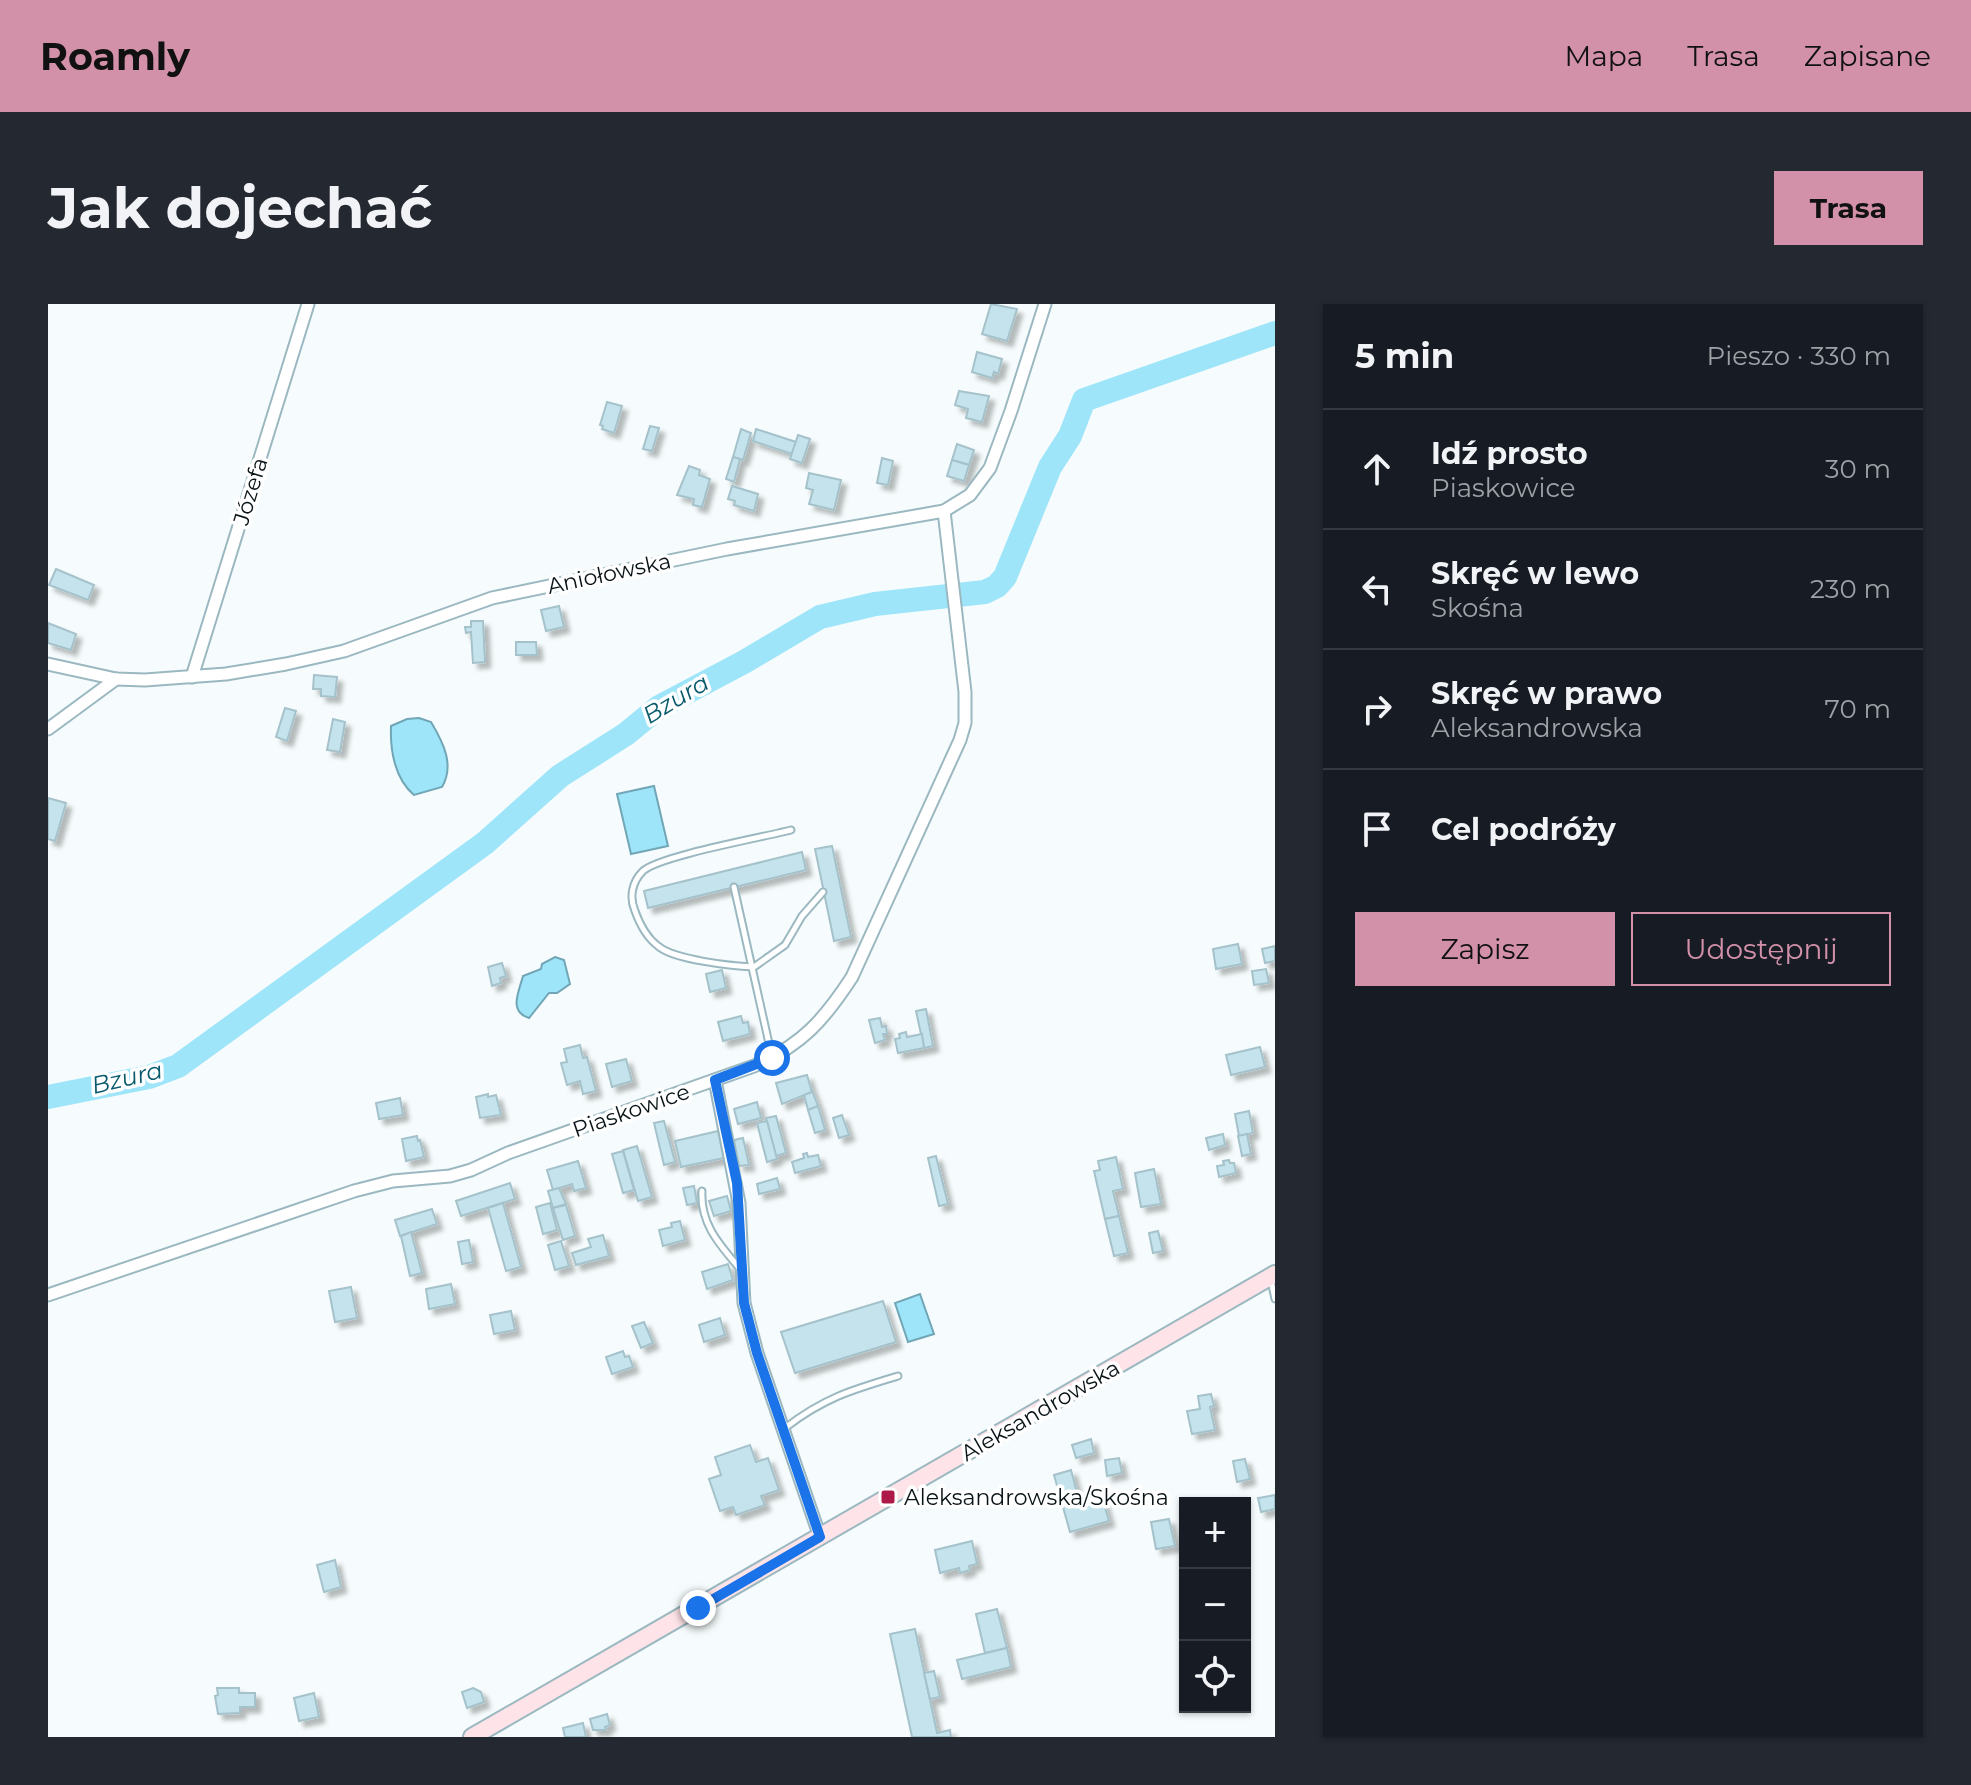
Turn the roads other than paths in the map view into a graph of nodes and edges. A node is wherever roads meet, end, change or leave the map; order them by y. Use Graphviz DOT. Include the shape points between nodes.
graph roads {
  1 [pos="308,304"];
  2 [pos="1045,304"];
  3 [pos="944,511"];
  4 [pos="48,664"];
  5 [pos="192,677"];
  6 [pos="116,679"];
  7 [pos="48,729"];
  8 [pos="791,830"];
  9 [pos="734,887"];
  10 [pos="823,892"];
  11 [pos="754,967"];
  12 [pos="772,1058"];
  13 [pos="715,1080"];
  14 [pos="702,1191"];
  15 [pos="741,1271"];
  16 [pos="1273,1276"];
  17 [pos="48,1295"];
  18 [pos="1275,1299"];
  19 [pos="898,1376"];
  20 [pos="784,1429"];
  21 [pos="820,1537"];
  22 [pos="472,1737"];
  1 -- 5 [label="street, Józefa"];
  2 -- 3 [label="street, Aniołowska" via="990,468 970,495"];
  3 -- 5 [label="street, Aniołowska" via="584,578 478,602 344,651"];
  3 -- 12 [label="street, Piaskowice" via="966,700 960,740 852,977 815,1027"];
  4 -- 6 [label="street, Aniołowska"];
  5 -- 6 [label="street, Aniołowska"];
  6 -- 7 [label="street"];
  8 -- 11 [label="lane" via="680,856 644,870 632,887 642,930 660,949"];
  9 -- 11 [label="lane"];
  10 -- 11 [label="lane" via="785,945"];
  11 -- 12 [label="lane"];
  12 -- 13 [label="street, Piaskowice"];
  13 -- 15 [label="street" via="737,1183"];
  13 -- 17 [label="street, Piaskowice" via="471,1170 354,1191"];
  14 -- 15 [label="lane" via="711,1233"];
  15 -- 20 [label="street" via="750,1330"];
  16 -- 18 [label="lane"];
  16 -- 21 [label="main road, Aleksandrowska"];
  19 -- 20 [label="lane" via="842,1393"];
  20 -- 21 [label="street"];
  21 -- 22 [label="main road, Aleksandrowska"];
}
